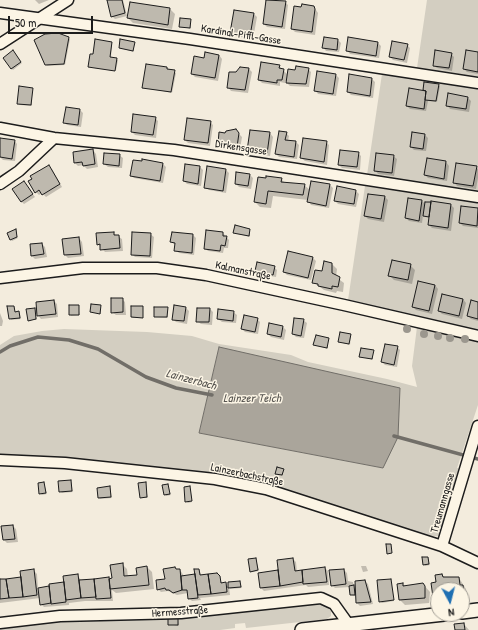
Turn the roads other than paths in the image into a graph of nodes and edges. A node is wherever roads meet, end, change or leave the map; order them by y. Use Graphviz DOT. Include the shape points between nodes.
graph roads {
  1 [pos="68,0"];
  2 [pos="0,13"];
  3 [pos="40,18"];
  4 [pos="0,44"];
  5 [pos="478,83"];
  6 [pos="0,128"];
  7 [pos="54,138"];
  8 [pos="0,184"];
  9 [pos="478,197"];
  10 [pos="0,278"];
  11 [pos="478,336"];
  12 [pos="478,426"];
  13 [pos="0,460"];
  14 [pos="442,546"];
  15 [pos="478,563"];
  16 [pos="430,616"];
  17 [pos="0,623"];
  18 [pos="349,625"];
  19 [pos="302,630"];
  1 -- 3 [label="street"];
  2 -- 3 [label="street, Kardinal-Piffl-Gasse"];
  3 -- 4 [label="street"];
  3 -- 5 [label="street, Kardinal-Piffl-Gasse"];
  6 -- 7 [label="street, Dirkensgasse"];
  7 -- 8 [label="street" via="19,171"];
  7 -- 9 [label="street, Dirkensgasse" via="174,150"];
  10 -- 11 [label="street, Kalmanstraße" via="83,268 157,268 298,295"];
  12 -- 14 [label="street, Treumanngasse"];
  13 -- 14 [label="street, Lainzerbachstraße" via="65,463 215,479 266,489"];
  14 -- 15 [label="street, Lainzerbachstraße"];
  16 -- 18 [label="street"];
  17 -- 18 [label="street, Hermesstraße" via="60,616 181,613 321,598 334,604"];
  18 -- 19 [label="street"];
}
